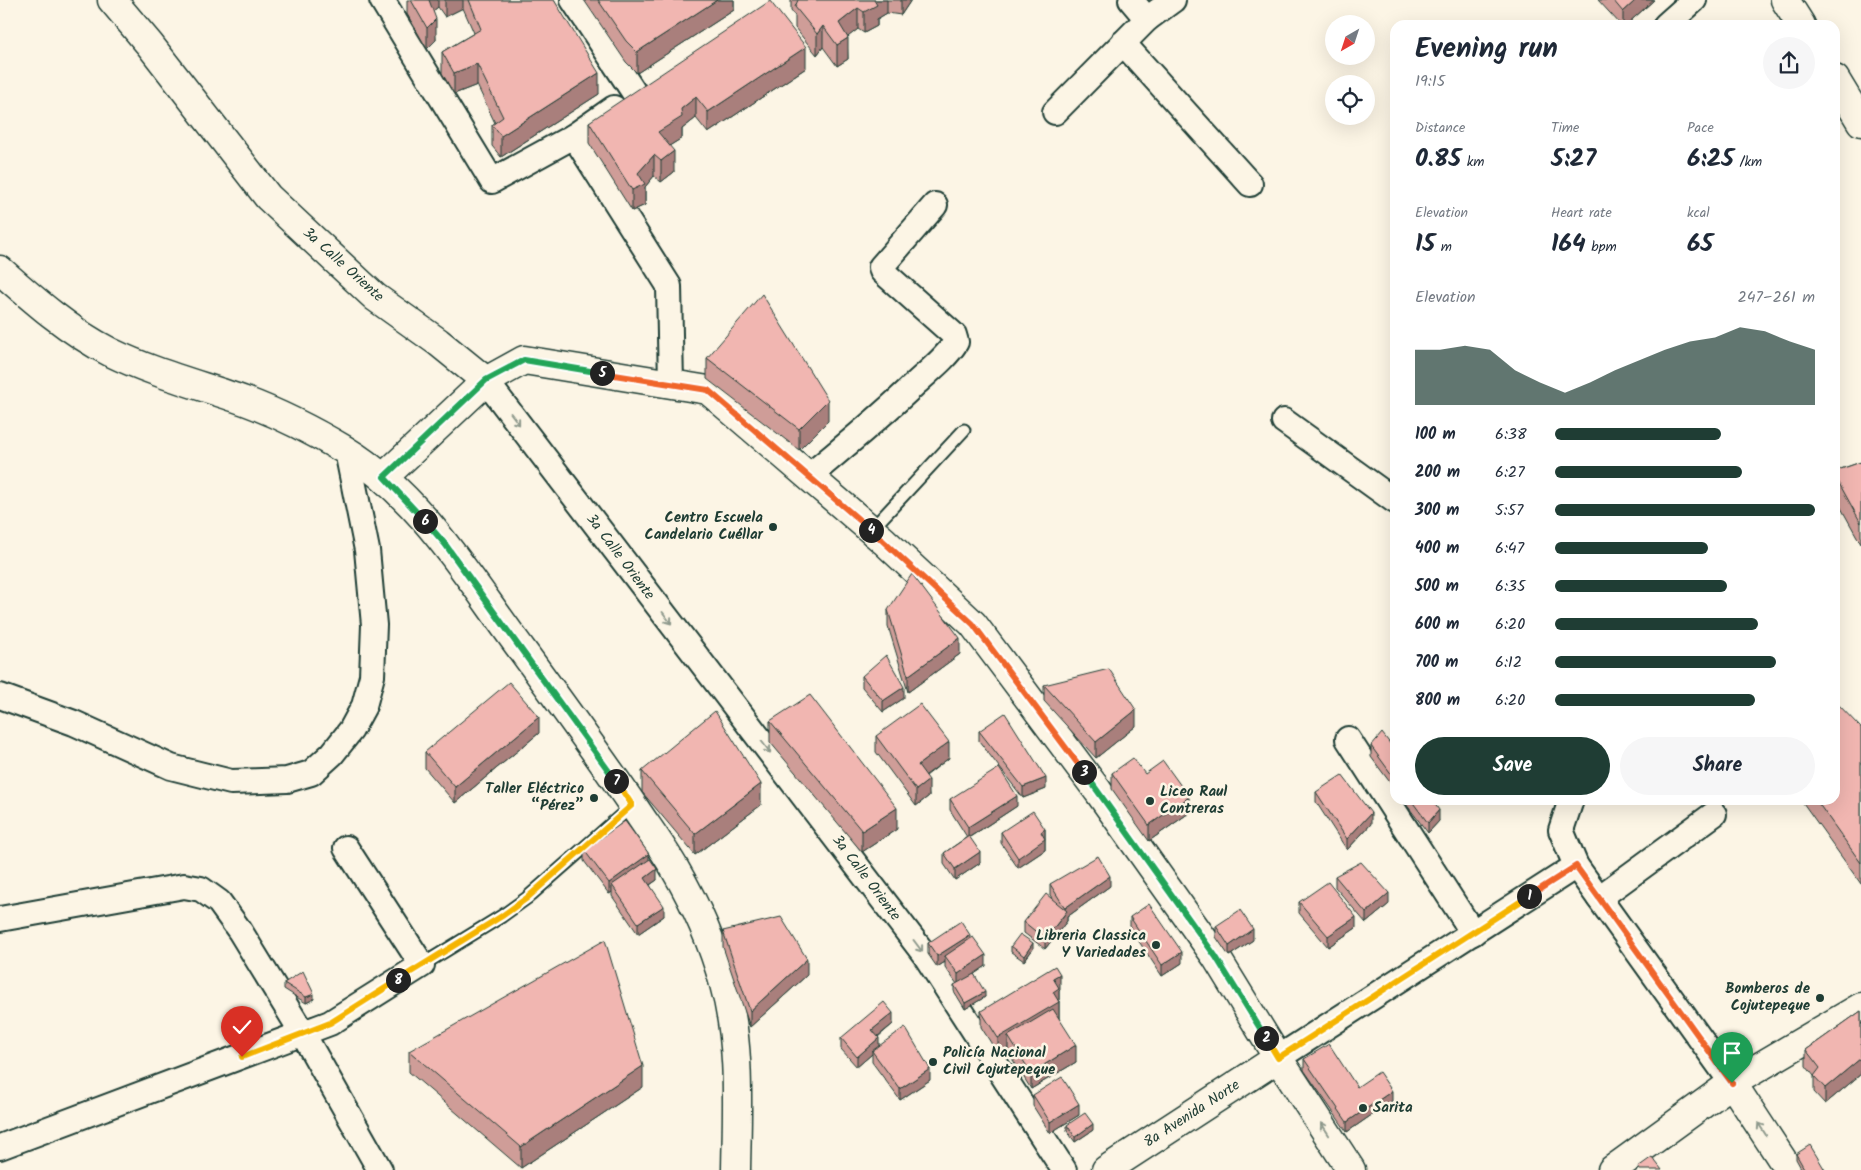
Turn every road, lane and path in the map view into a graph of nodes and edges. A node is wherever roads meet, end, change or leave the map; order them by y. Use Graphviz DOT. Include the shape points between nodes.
graph roads {
  1 [pos="112,0"];
  2 [pos="382,0"];
  3 [pos="573,0"];
  4 [pos="1131,0"];
  5 [pos="1173,0"];
  6 [pos="1694,0"];
  7 [pos="1784,0"];
  8 [pos="1147,19"];
  9 [pos="1672,20"];
  10 [pos="1798,20"];
  11 [pos="1123,43"];
  12 [pos="1840,94"];
  13 [pos="1055,112"];
  14 [pos="1861,122"];
  15 [pos="574,136"];
  16 [pos="1250,184"];
  17 [pos="935,204"];
  18 [pos="0,270"];
  19 [pos="486,380"];
  20 [pos="671,384"];
  21 [pos="1284,421"];
  22 [pos="964,430"];
  23 [pos="347,452"];
  24 [pos="809,476"];
  25 [pos="384,477"];
  26 [pos="1390,497"];
  27 [pos="871,530"];
  28 [pos="0,696"];
  29 [pos="1348,739"];
  30 [pos="1390,804"];
  31 [pos="632,805"];
  32 [pos="1391,805"];
  33 [pos="1569,805"];
  34 [pos="1714,814"];
  35 [pos="346,848"];
  36 [pos="1576,866"];
  37 [pos="1599,898"];
  38 [pos="0,919"];
  39 [pos="1473,932"];
  40 [pos="422,965"];
  41 [pos="1861,1007"];
  42 [pos="303,1034"];
  43 [pos="1278,1058"];
  44 [pos="1732,1083"];
  45 [pos="0,1147"];
  46 [pos="380,1170"];
  47 [pos="736,1170"];
  48 [pos="1064,1170"];
  49 [pos="1106,1170"];
  50 [pos="1351,1170"];
  51 [pos="1612,1170"];
  52 [pos="1789,1170"];
  1 -- 19 [label="street, 3a Calle Oriente" via="268,197 376,297"];
  2 -- 15 [label="street" via="492,181"];
  3 -- 15 [label="street" via="644,88"];
  4 -- 8 [label="street"];
  5 -- 8 [label="street"];
  6 -- 9 [label="street"];
  7 -- 10 [label="street"];
  8 -- 11 [label="street"];
  11 -- 13 [label="street"];
  11 -- 16 [label="street"];
  12 -- 14 [label="street"];
  15 -- 20 [label="street" via="669,286"];
  17 -- 24 [label="street" via="881,267 954,336 956,342 903,396"];
  18 -- 23 [label="street" via="54,316 110,352 277,414"];
  19 -- 20 [label="street" via="524,360"];
  19 -- 25 [label="street"];
  19 -- 48 [label="street, 3a Calle Oriente, one-way" via="925,955"];
  20 -- 24 [label="street" via="708,390"];
  21 -- 26 [label="street"];
  22 -- 27 [label="lane"];
  23 -- 25 [label="street"];
  23 -- 28 [label="street" via="367,550 374,625 372,676 364,706 351,730 312,773 287,780 231,782 171,767 74,723"];
  24 -- 27 [label="street"];
  25 -- 31 [label="street" via="445,544 600,756"];
  27 -- 43 [label="street" via="973,624 1098,791 1216,957"];
  29 -- 30 [label="street"];
  31 -- 40 [label="lane" via="527,898"];
  31 -- 47 [label="street" via="692,900 724,984 735,1041"];
  32 -- 39 [label="street"];
  33 -- 36 [label="street" via="1561,830"];
  34 -- 37 [label="street"];
  35 -- 40 [label="street"];
  36 -- 37 [label="street"];
  36 -- 39 [label="street"];
  37 -- 44 [label="street"];
  38 -- 42 [label="street" via="184,886 201,889 219,902 240,931"];
  39 -- 43 [label="street"];
  40 -- 42 [label="street" via="330,1023"];
  41 -- 44 [label="street"];
  42 -- 45 [label="street"];
  42 -- 46 [label="street"];
  43 -- 49 [label="street, 8a Avenida Norte"];
  50 -- 43 [label="street, one-way"];
  44 -- 51 [label="street"];
  52 -- 44 [label="street, one-way"];
}
